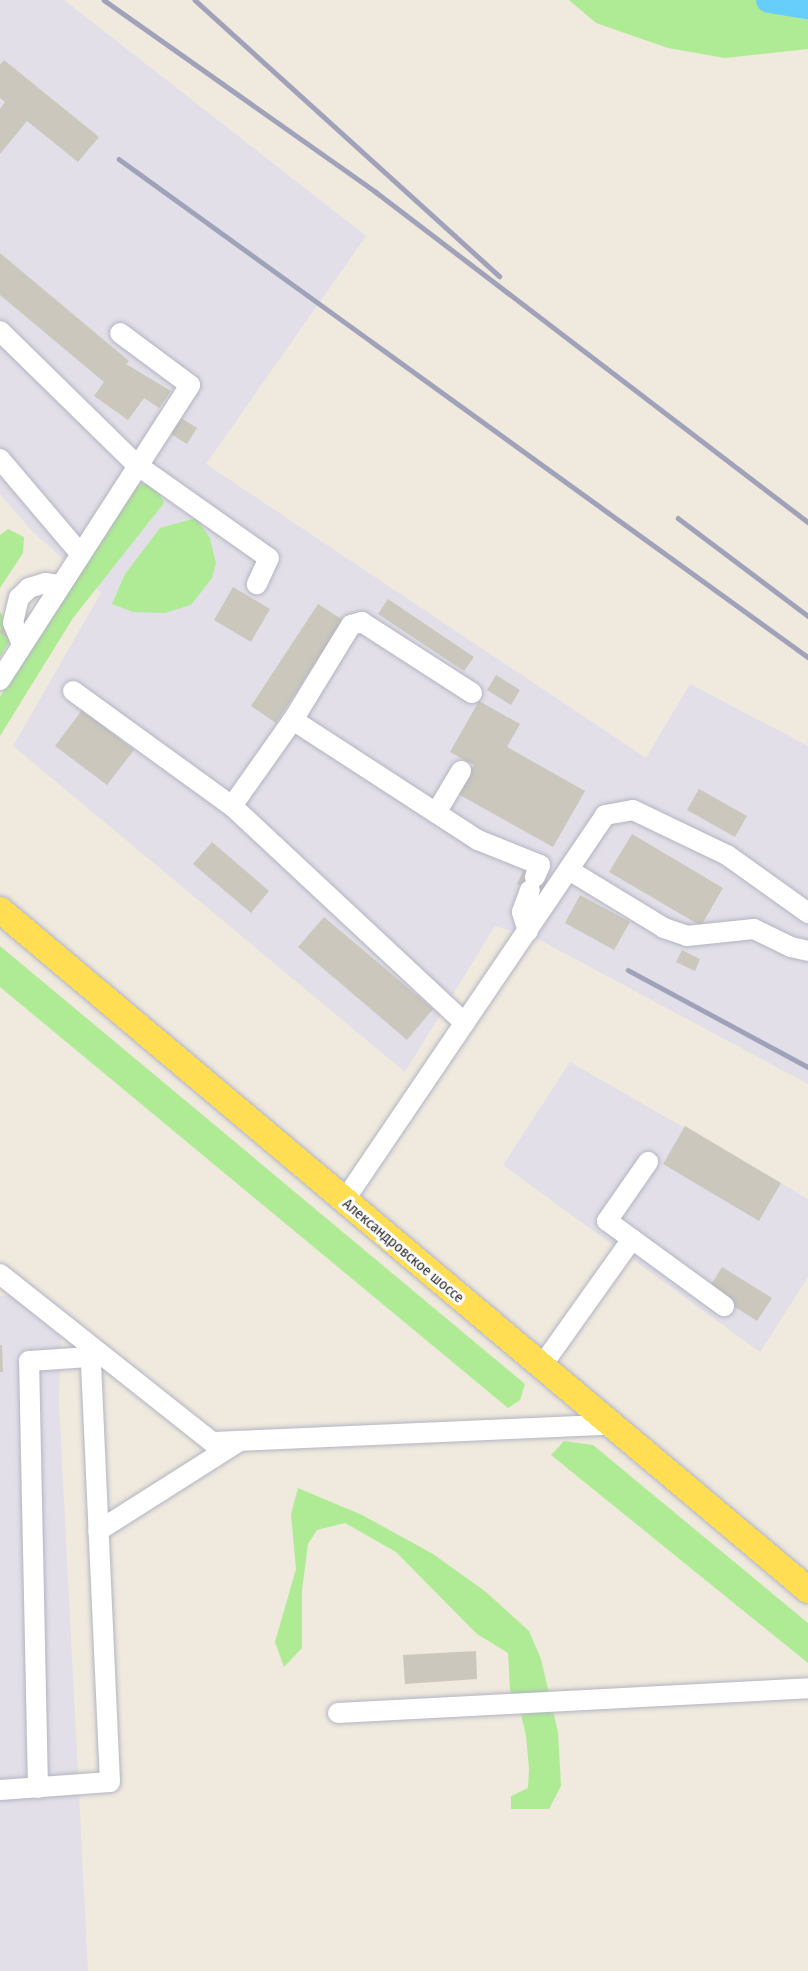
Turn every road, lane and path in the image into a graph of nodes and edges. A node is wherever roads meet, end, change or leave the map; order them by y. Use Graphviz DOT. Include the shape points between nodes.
graph roads {
  1 [pos="0,331"];
  2 [pos="120,333"];
  3 [pos="0,459"];
  4 [pos="137,465"];
  5 [pos="79,552"];
  6 [pos="256,584"];
  7 [pos="59,585"];
  8 [pos="22,644"];
  9 [pos="0,680"];
  10 [pos="73,691"];
  11 [pos="472,693"];
  12 [pos="293,720"];
  13 [pos="461,771"];
  14 [pos="232,806"];
  15 [pos="436,813"];
  16 [pos="569,870"];
  17 [pos="0,910"];
  18 [pos="808,913"];
  19 [pos="528,931"];
  20 [pos="808,951"];
  21 [pos="465,1023"];
  22 [pos="648,1162"];
  23 [pos="344,1200"];
  24 [pos="632,1239"];
  25 [pos="0,1274"];
  26 [pos="724,1306"];
  27 [pos="90,1352"];
  28 [pos="541,1367"];
  29 [pos="609,1425"];
  30 [pos="240,1441"];
  31 [pos="98,1531"];
  32 [pos="808,1590"];
  33 [pos="808,1688"];
  34 [pos="339,1713"];
  35 [pos="38,1788"];
  36 [pos="0,1790"];
  1 -- 4 [label="lane"];
  2 -- 4 [label="lane" via="190,385"];
  3 -- 5 [label="lane"];
  4 -- 5 [label="lane"];
  4 -- 6 [label="lane" via="270,558"];
  5 -- 7 [label="lane"];
  7 -- 8 [label="lane"];
  7 -- 8 [label="lane" via="45,583 28,588 19,598 13,623"];
  8 -- 9 [label="lane"];
  10 -- 14 [label="lane"];
  11 -- 12 [label="lane" via="362,622 351,625"];
  12 -- 14 [label="lane"];
  12 -- 15 [label="lane"];
  13 -- 15 [label="lane"];
  14 -- 21 [label="lane"];
  15 -- 19 [label="lane" via="478,840 540,865 522,912"];
  16 -- 18 [label="lane" via="605,814 633,810 727,855"];
  16 -- 19 [label="lane"];
  16 -- 20 [label="lane" via="664,928 687,936 754,929"];
  17 -- 23 [label="main road, Александровское шоссе"];
  19 -- 21 [label="lane"];
  21 -- 23 [label="lane"];
  22 -- 24 [label="lane" via="607,1221"];
  23 -- 28 [label="main road, Александровское шоссе"];
  24 -- 26 [label="lane"];
  24 -- 28 [label="lane"];
  25 -- 27 [label="lane"];
  27 -- 30 [label="lane" via="212,1442"];
  27 -- 31 [label="lane"];
  27 -- 35 [label="lane" via="29,1361"];
  28 -- 29 [label="main road, Александровское шоссе"];
  29 -- 30 [label="lane"];
  29 -- 32 [label="main road, Александровское шоссе"];
  30 -- 31 [label="lane"];
  31 -- 35 [label="lane" via="110,1782"];
  33 -- 34 [label="lane"];
  35 -- 36 [label="lane"];
}
